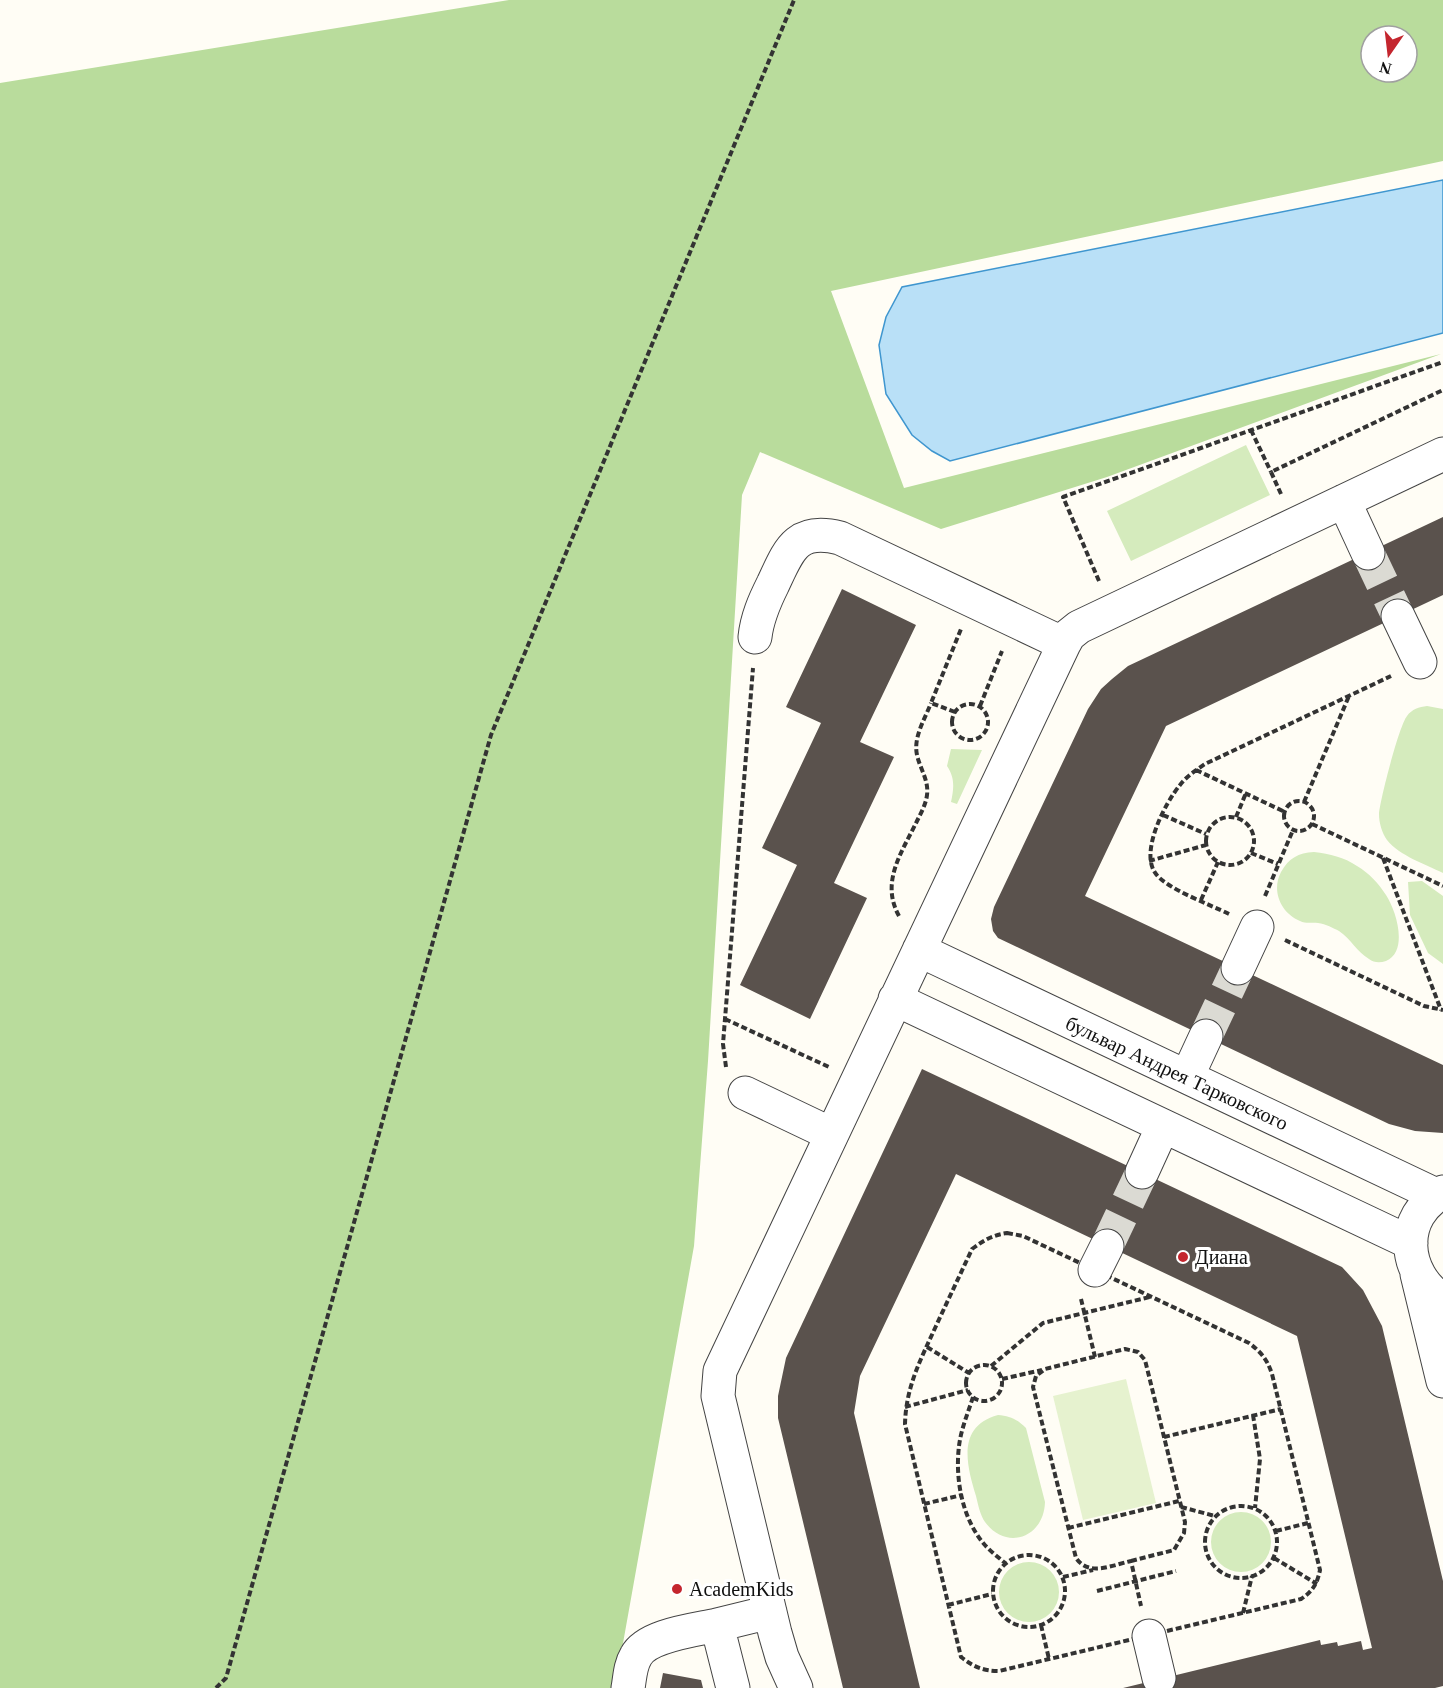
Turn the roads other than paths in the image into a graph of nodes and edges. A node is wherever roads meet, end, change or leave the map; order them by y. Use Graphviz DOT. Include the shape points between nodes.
graph roads {
  1 [pos="1443,454"];
  2 [pos="1344,501"];
  3 [pos="1368,553"];
  4 [pos="1398,616"];
  5 [pos="755,637"];
  6 [pos="1064,644"];
  7 [pos="1420,662"];
  8 [pos="1255,926"];
  9 [pos="922,942"];
  10 [pos="1238,968"];
  11 [pos="895,999"];
  12 [pos="1206,1036"];
  13 [pos="1187,1077"];
  14 [pos="744,1093"];
  15 [pos="1163,1126"];
  16 [pos="831,1134"];
  17 [pos="1142,1172"];
  18 [pos="1440,1193"];
  19 [pos="1414,1258"];
  20 [pos="1443,1300"];
  21 [pos="1443,1381"];
  22 [pos="770,1612"];
  23 [pos="717,1624"];
  24 [pos="1146,1625"];
  25 [pos="1159,1678"];
  26 [pos="628,1688"];
  27 [pos="733,1688"];
  28 [pos="796,1688"];
  1 -- 2 [label="street"];
  2 -- 3 [label="street"];
  2 -- 6 [label="street" via="1079,627"];
  4 -- 7 [label="street"];
  5 -- 6 [label="street" via="759,613 789,551 796,543 825,534"];
  6 -- 9 [label="street"];
  8 -- 10 [label="street"];
  9 -- 11 [label="street"];
  9 -- 13 [label="street, бульвар Андрея Тарковского"];
  11 -- 15 [label="street"];
  11 -- 16 [label="street"];
  12 -- 13 [label="street"];
  13 -- 18 [label="street, бульвар Андрея Тарковского"];
  14 -- 16 [label="street"];
  15 -- 17 [label="street"];
  15 -- 19 [label="street"];
  16 -- 22 [label="street" via="726,1356 718,1383"];
  18 -- 19 [label="street" via="1421,1211 1412,1232"];
  19 -- 20 [label="street" via="1427,1288"];
  19 -- 21 [label="street"];
  22 -- 23 [label="street"];
  22 -- 28 [label="street" via="782,1657"];
  23 -- 26 [label="street" via="647,1644 635,1657"];
  23 -- 27 [label="street"];
  24 -- 25 [label="street"];
}
